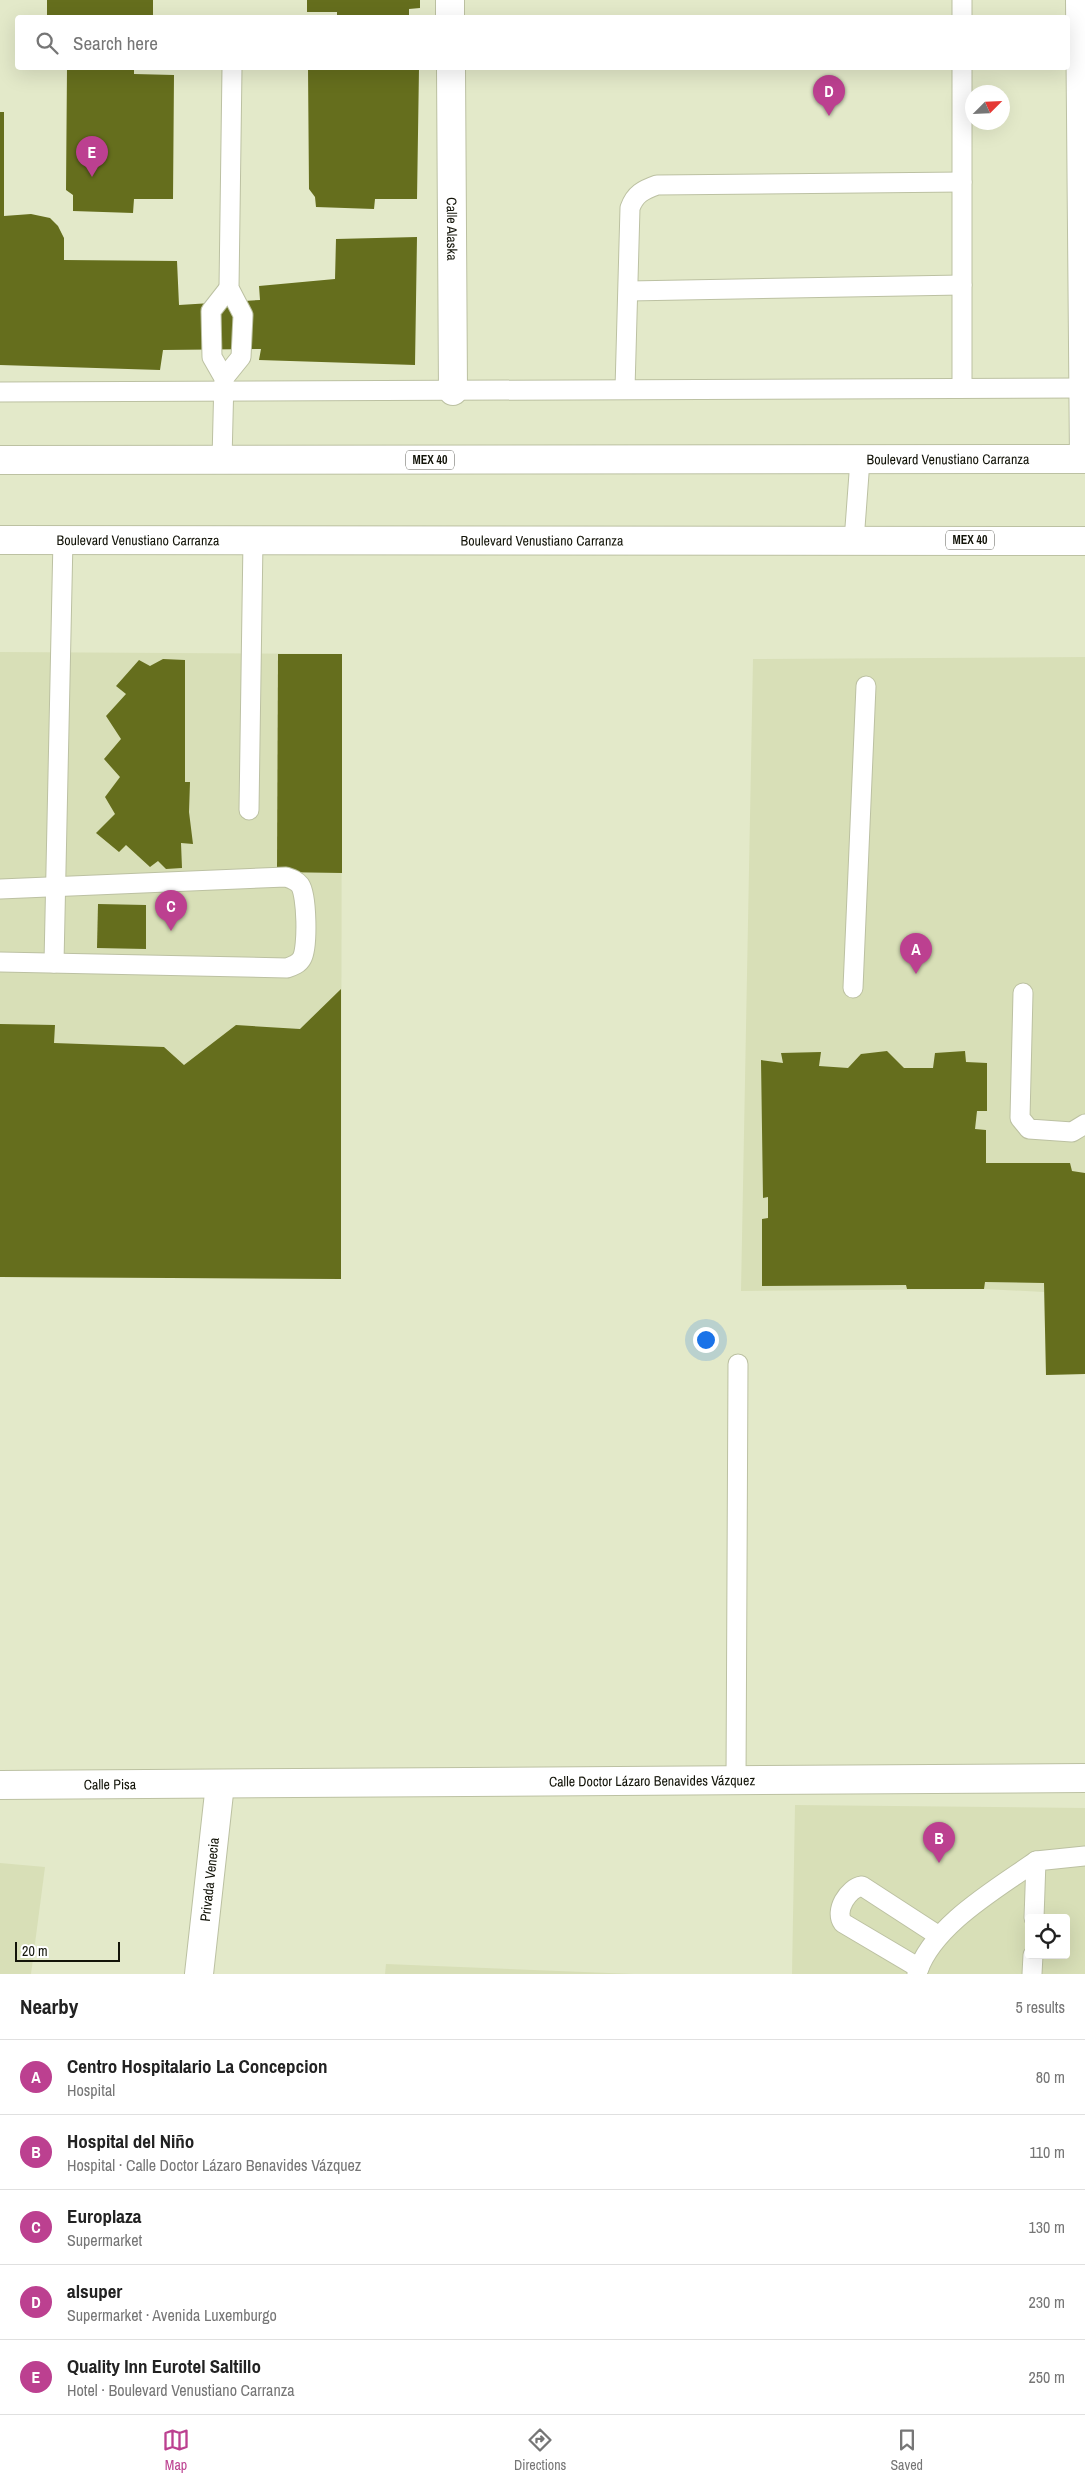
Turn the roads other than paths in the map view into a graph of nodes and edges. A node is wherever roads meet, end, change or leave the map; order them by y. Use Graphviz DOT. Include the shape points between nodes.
graph roads {
  1 [pos="450,0"];
  2 [pos="962,0"];
  3 [pos="1080,0"];
  4 [pos="450,15"];
  5 [pos="962,15"];
  6 [pos="232,70"];
  7 [pos="450,70"];
  8 [pos="962,70"];
  9 [pos="962,182"];
  10 [pos="962,284"];
  11 [pos="229,288"];
  12 [pos="629,291"];
  13 [pos="224,384"];
  14 [pos="962,388"];
  15 [pos="1084,388"];
  16 [pos="625,389"];
  17 [pos="452,390"];
  18 [pos="0,392"];
  19 [pos="1085,459"];
  20 [pos="0,460"];
  21 [pos="222,460"];
  22 [pos="860,460"];
  23 [pos="63,539"];
  24 [pos="0,540"];
  25 [pos="253,540"];
  26 [pos="1085,540"];
  27 [pos="854,541"];
  28 [pos="866,686"];
  29 [pos="249,810"];
  30 [pos="57,887"];
  31 [pos="0,889"];
  32 [pos="0,962"];
  33 [pos="54,963"];
  34 [pos="853,988"];
  35 [pos="1022,993"];
  36 [pos="1085,1124"];
  37 [pos="738,1364"];
  38 [pos="1085,1778"];
  39 [pos="736,1780"];
  40 [pos="220,1784"];
  41 [pos="0,1785"];
  42 [pos="1085,1856"];
  43 [pos="1036,1861"];
  44 [pos="1034,1914"];
  45 [pos="939,1936"];
  46 [pos="1033,1959"];
  47 [pos="918,1971"];
  48 [pos="200,1974"];
  49 [pos="1032,1974"];
  1 -- 4 [label="main road"];
  2 -- 5 [label="lane"];
  3 -- 15 [label="main road"];
  6 -- 11 [label="lane"];
  7 -- 17 [label="main road, Calle Alaska"];
  8 -- 9 [label="lane"];
  9 -- 10 [label="lane"];
  9 -- 12 [label="lane" via="657,185 644,189 634,197 630,208"];
  10 -- 12 [label="lane"];
  10 -- 14 [label="lane"];
  11 -- 13 [label="lane" via="243,315 242,348 241,357"];
  11 -- 13 [label="lane" via="211,311 212,356"];
  12 -- 16 [label="lane"];
  13 -- 17 [label="lane"];
  13 -- 18 [label="lane"];
  13 -- 21 [label="lane"];
  14 -- 15 [label="lane"];
  14 -- 16 [label="lane"];
  15 -- 19 [label="main road"];
  16 -- 17 [label="lane"];
  19 -- 22 [label="main road, Boulevard Venustiano Carranza / MEX 40"];
  20 -- 21 [label="main road, Boulevard Venustiano Carranza / MEX 40"];
  21 -- 22 [label="main road, Boulevard Venustiano Carranza / MEX 40"];
  22 -- 27 [label="lane"];
  23 -- 24 [label="main road, Boulevard Venustiano Carranza / MEX 40"];
  23 -- 25 [label="main road, Boulevard Venustiano Carranza / MEX 40"];
  23 -- 30 [label="lane"];
  25 -- 27 [label="main road, Boulevard Venustiano Carranza / MEX 40"];
  25 -- 29 [label="lane"];
  26 -- 27 [label="main road, Boulevard Venustiano Carranza / MEX 40"];
  28 -- 34 [label="lane"];
  30 -- 31 [label="lane"];
  30 -- 33 [label="lane"];
  30 -- 33 [label="lane" via="286,877 295,880 305,898 305,951 296,965 287,968"];
  32 -- 33 [label="lane"];
  35 -- 36 [label="lane" via="1020,1118 1029,1129 1072,1132"];
  37 -- 39 [label="lane"];
  38 -- 39 [label="main road, Calle Doctor Lázaro Benavides Vázquez"];
  39 -- 40 [label="main road, Calle Doctor Lázaro Benavides Vázquez"];
  40 -- 41 [label="main road, Calle Pisa"];
  40 -- 48 [label="main road, Privada Venecia"];
  42 -- 43 [label="lane"];
  43 -- 44 [label="lane"];
  43 -- 45 [label="lane" via="972,1905"];
  45 -- 47 [label="lane"];
  45 -- 47 [label="lane" via="862,1886 853,1889 839,1910 843,1923"];
  46 -- 49 [label="lane"];
}
